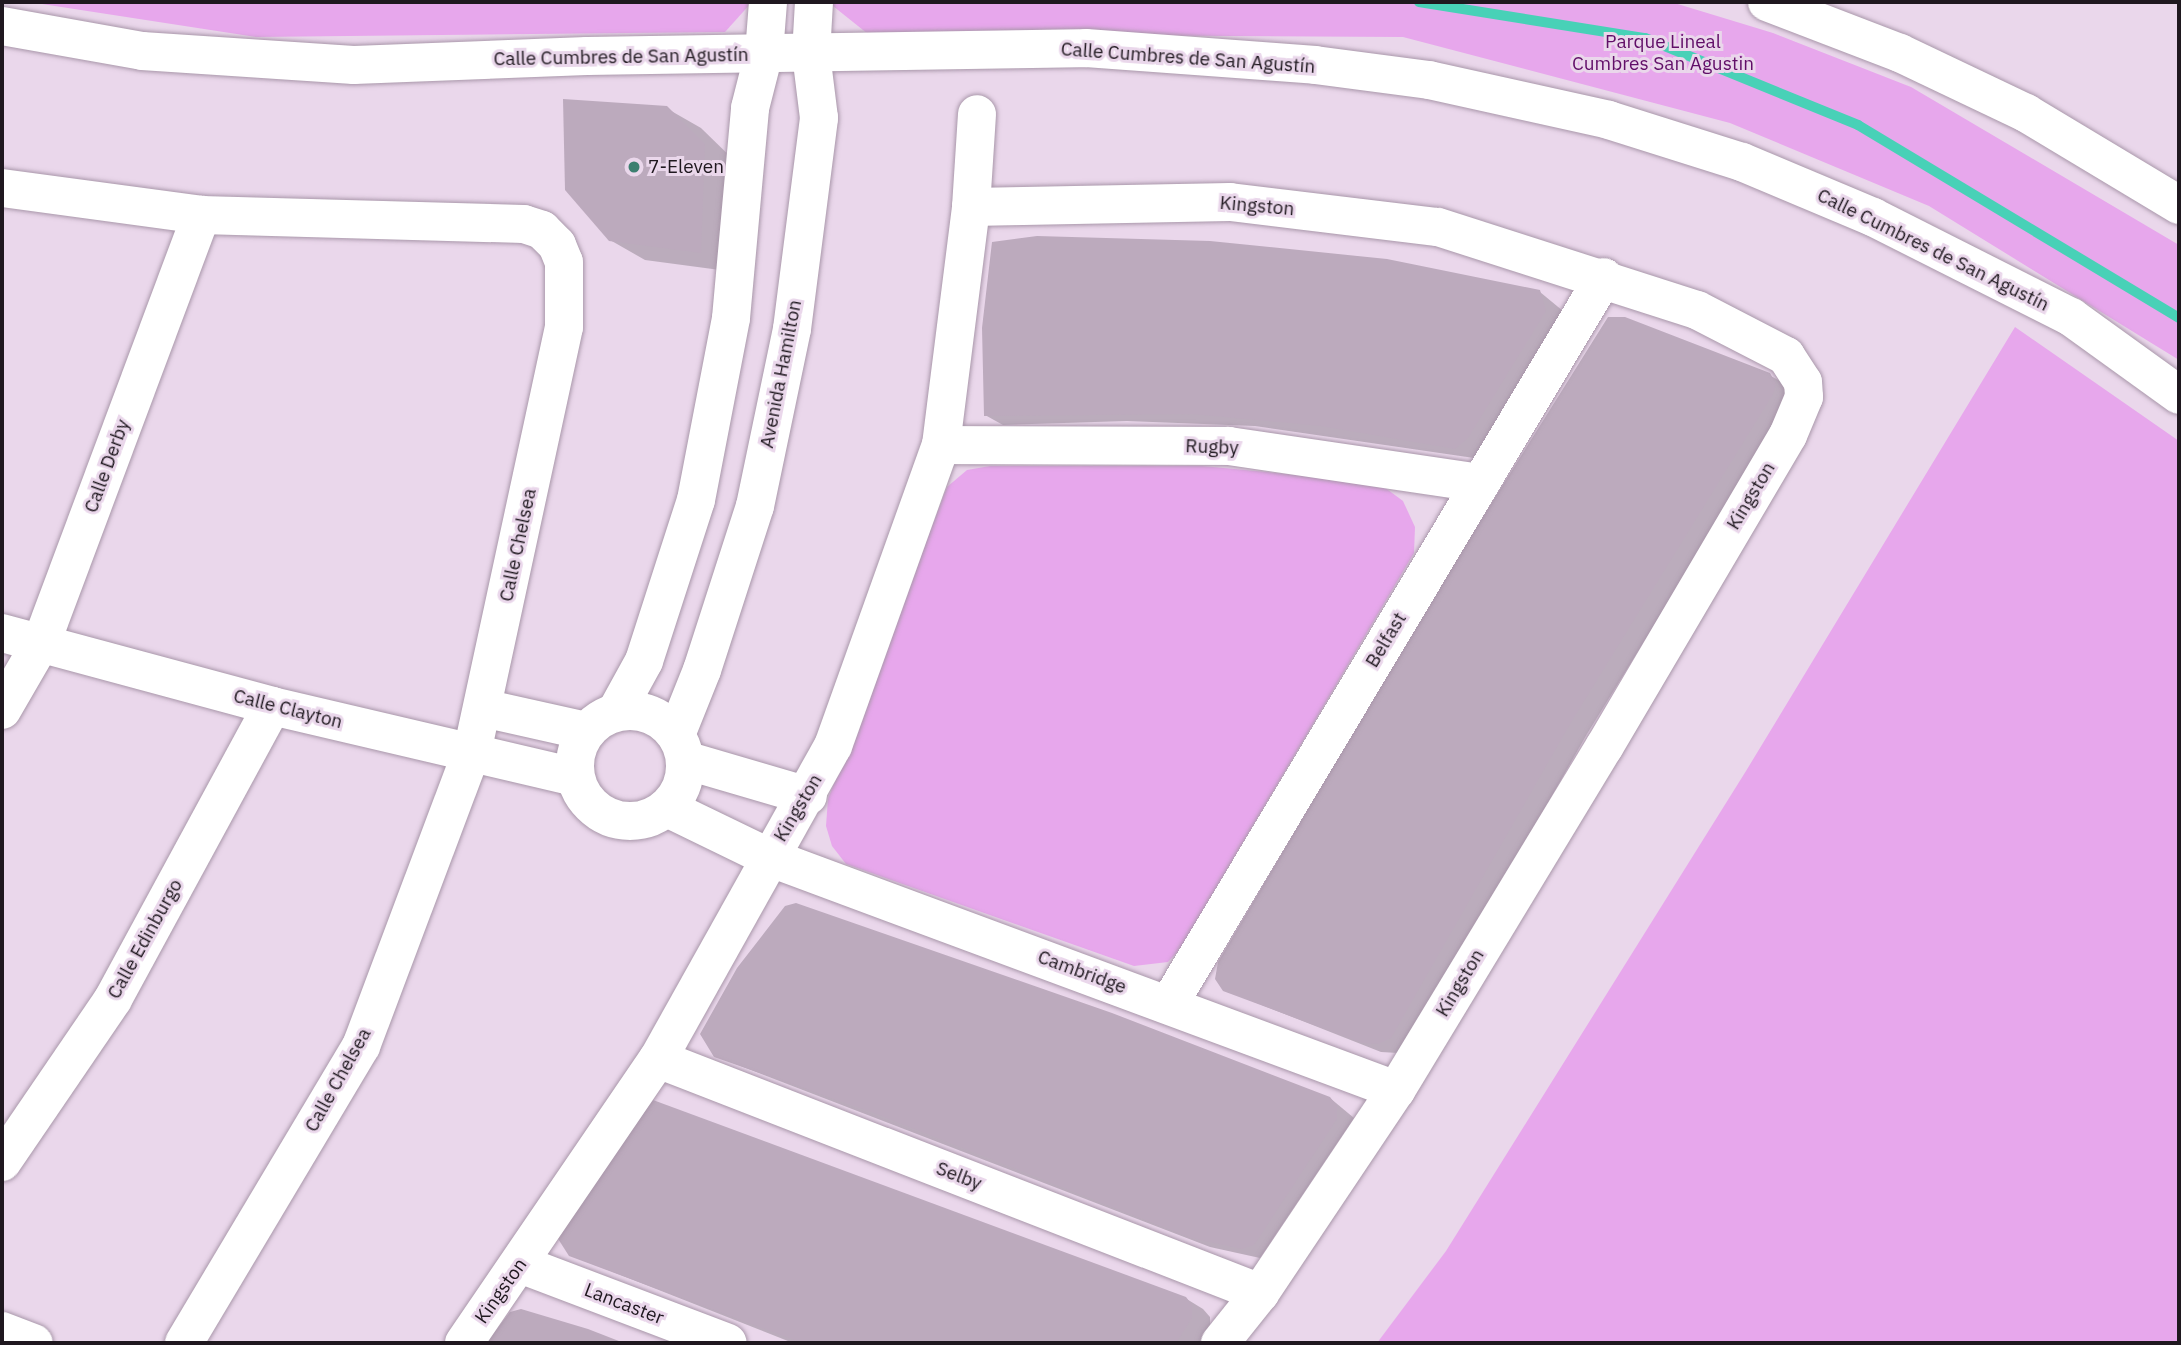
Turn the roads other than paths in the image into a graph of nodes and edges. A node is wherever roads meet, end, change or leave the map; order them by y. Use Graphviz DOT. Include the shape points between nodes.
graph roads {
  1 [pos="768,2"];
  2 [pos="814,2"];
  3 [pos="1768,2"];
  4 [pos="2,26"];
  5 [pos="764,53"];
  6 [pos="811,54"];
  7 [pos="977,114"];
  8 [pos="2,188"];
  9 [pos="2179,205"];
  10 [pos="971,207"];
  11 [pos="201,215"];
  12 [pos="1604,277"];
  13 [pos="2179,395"];
  14 [pos="941,445"];
  15 [pos="1480,483"];
  16 [pos="2,634"];
  17 [pos="42,641"];
  18 [pos="272,706"];
  19 [pos="483,708"];
  20 [pos="2,710"];
  21 [pos="601,722"];
  22 [pos="680,747"];
  23 [pos="472,751"];
  24 [pos="575,778"];
  25 [pos="808,796"];
  26 [pos="667,808"];
  27 [pos="768,857"];
  28 [pos="1169,1004"];
  29 [pos="658,1059"];
  30 [pos="1395,1090"];
  31 [pos="2,1162"];
  32 [pos="520,1264"];
  33 [pos="1260,1293"];
  34 [pos="2,1331"];
  35 [pos="34,1343"];
  36 [pos="184,1343"];
  37 [pos="464,1343"];
  38 [pos="728,1343"];
  39 [pos="1220,1343"];
  1 -- 5 [label="street"];
  2 -- 6 [label="street, Avenida Hamilton"];
  3 -- 9 [label="street" via="1900,53 2026,113"];
  4 -- 5 [label="street, Calle Cumbres de San Agustín" via="142,51 354,65"];
  5 -- 6 [label="street, Calle Cumbres de San Agustín"];
  5 -- 21 [label="street" via="750,108 731,318 696,500 644,661"];
  6 -- 13 [label="street, Calle Cumbres de San Agustín" via="1086,48 1315,65 1429,80 1609,120 1742,162 1872,217 2071,317"];
  6 -- 22 [label="street, Avenida Hamilton" via="819,118 792,328 755,506"];
  7 -- 10 [label="street, Kingston"];
  8 -- 11 [label="street, Calle Chelsea"];
  10 -- 12 [label="street, Kingston" via="1230,202 1438,227"];
  10 -- 14 [label="street, Kingston"];
  11 -- 17 [label="street, Calle Derby"];
  11 -- 19 [label="street, Calle Chelsea" via="524,223 542,230 557,245 567,286 564,327"];
  12 -- 15 [label="street, Belfast"];
  12 -- 30 [label="street, Kingston" via="1698,310 1786,356 1804,382 1804,397 1774,459"];
  14 -- 15 [label="street, Rugby" via="1229,446"];
  14 -- 25 [label="street, Kingston" via="838,733"];
  15 -- 28 [label="street, Belfast"];
  16 -- 17 [label="street, Calle Clayton"];
  17 -- 18 [label="street, Calle Clayton"];
  17 -- 20 [label="street, Calle Derby"];
  18 -- 23 [label="street, Calle Clayton"];
  18 -- 31 [label="street, Calle Edinburgo" via="113,999"];
  19 -- 21 [label="street"];
  19 -- 23 [label="street, Calle Chelsea"];
  21 -- 22 [label="street" via="638,711 659,719"];
  21 -- 24 [label="street" via="576,754"];
  22 -- 25 [label="street"];
  22 -- 26 [label="street" via="682,786"];
  23 -- 24 [label="street, Calle Clayton"];
  23 -- 36 [label="street, Calle Chelsea" via="361,1046"];
  24 -- 26 [label="street" via="588,804 612,820 641,821"];
  25 -- 27 [label="street, Kingston"];
  26 -- 27 [label="street, Cambridge"];
  27 -- 28 [label="street, Cambridge"];
  27 -- 29 [label="street, Kingston"];
  28 -- 30 [label="street, Cambridge"];
  29 -- 32 [label="street, Kingston"];
  29 -- 33 [label="street, Selby"];
  30 -- 33 [label="street, Kingston"];
  32 -- 37 [label="street, Kingston"];
  32 -- 38 [label="street, Lancaster"];
  33 -- 39 [label="street, Kingston"];
  34 -- 35 [label="street"];
}
